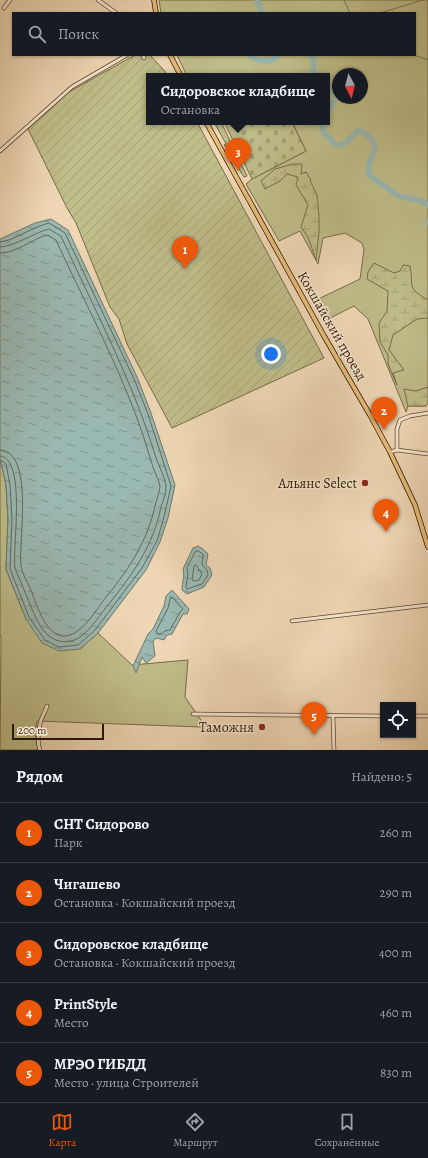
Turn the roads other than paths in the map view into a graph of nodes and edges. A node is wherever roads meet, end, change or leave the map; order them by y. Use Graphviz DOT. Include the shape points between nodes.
graph roads {
  1 [pos="10,0"];
  2 [pos="98,0"];
  3 [pos="154,0"];
  4 [pos="4,8"];
  5 [pos="115,12"];
  6 [pos="156,12"];
  7 [pos="125,56"];
  8 [pos="171,56"];
  9 [pos="179,73"];
  10 [pos="208,125"];
  11 [pos="0,151"];
  12 [pos="428,413"];
  13 [pos="397,450"];
  14 [pos="390,452"];
  15 [pos="428,454"];
  16 [pos="428,546"];
  17 [pos="428,605"];
  18 [pos="292,621"];
  19 [pos="47,706"];
  20 [pos="193,714"];
  21 [pos="333,716"];
  22 [pos="380,716"];
  23 [pos="416,716"];
  24 [pos="428,716"];
  25 [pos="40,750"];
  26 [pos="334,750"];
  1 -- 4 [label="street"];
  2 -- 5 [label="street"];
  3 -- 6 [label="main road"];
  7 -- 11 [label="street" via="72,87"];
  8 -- 9 [label="main road"];
  10 -- 14 [label="main road, Кокшайский проезд"];
  12 -- 13 [label="street" via="400,420 397,429"];
  13 -- 14 [label="street"];
  13 -- 15 [label="street"];
  14 -- 16 [label="main road, Кокшайский проезд" via="415,505"];
  17 -- 18 [label="street"];
  19 -- 25 [label="street" via="39,725"];
  20 -- 21 [label="street"];
  21 -- 22 [label="street"];
  21 -- 26 [label="street"];
  23 -- 24 [label="street"];
}
